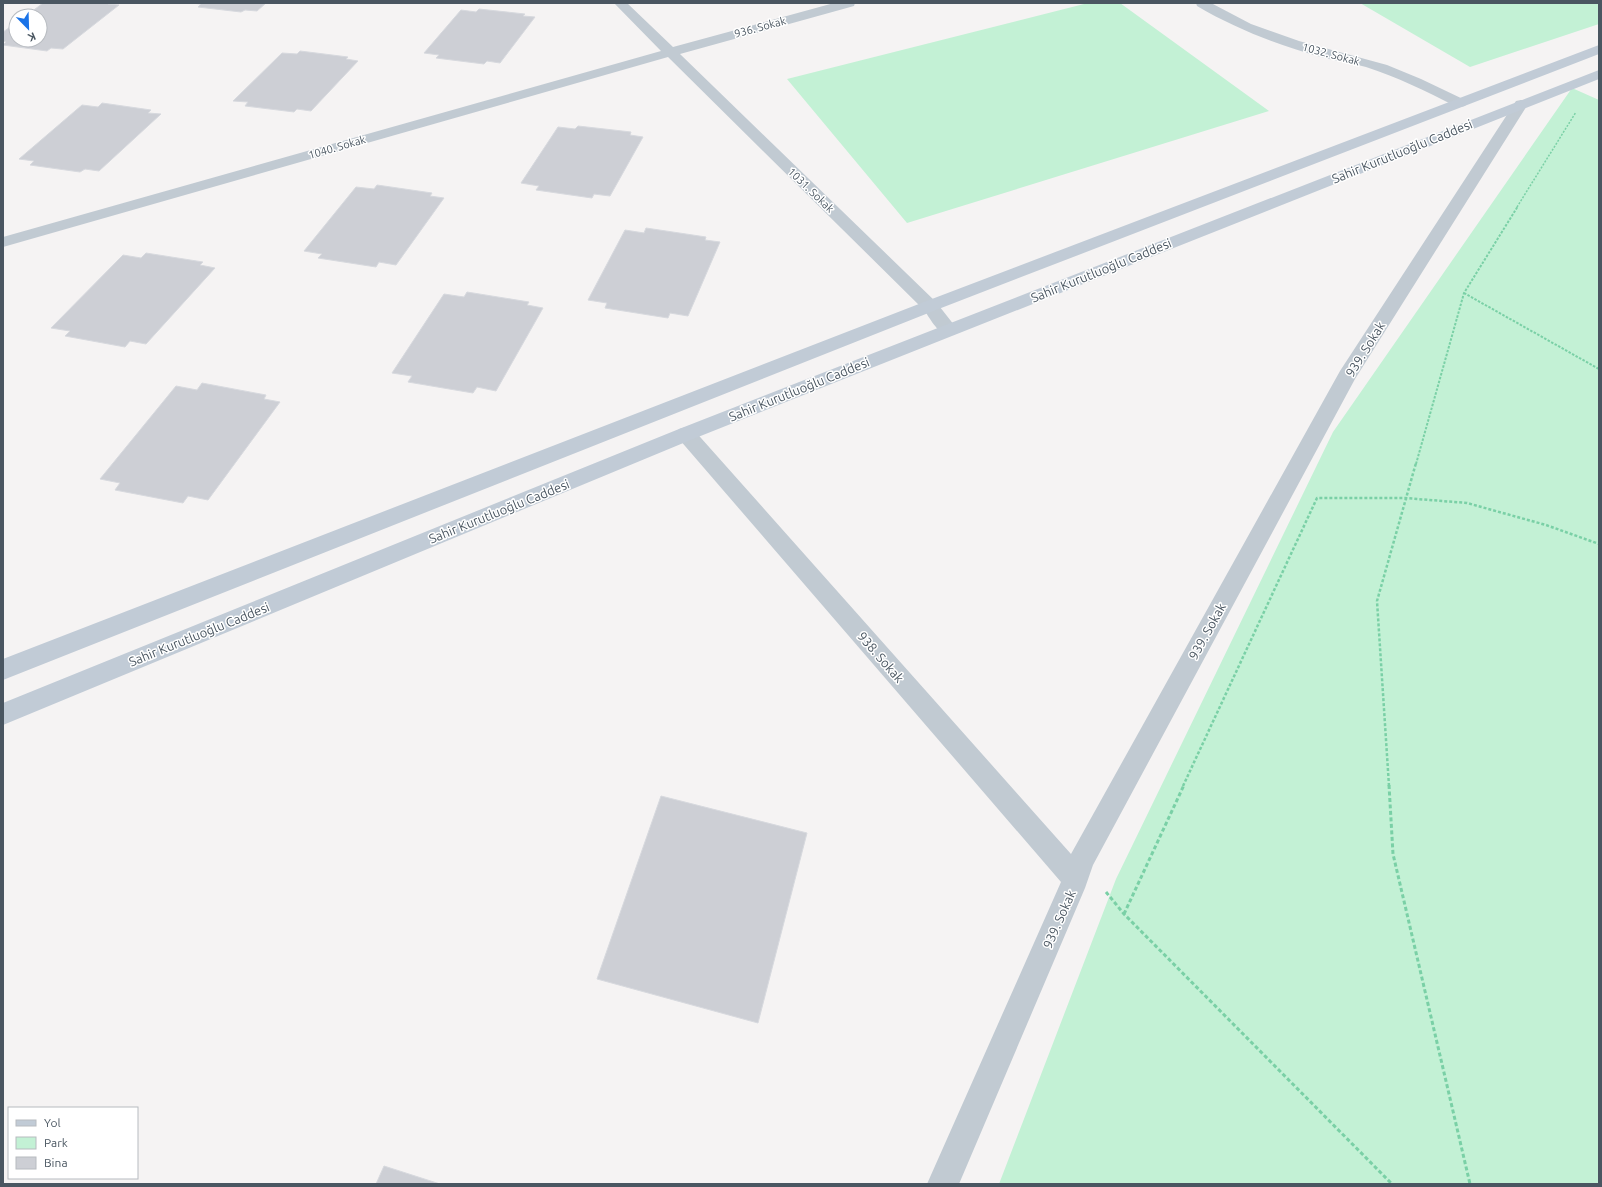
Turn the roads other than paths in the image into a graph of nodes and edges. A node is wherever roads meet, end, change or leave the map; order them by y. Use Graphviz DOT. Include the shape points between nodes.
graph roads {
  1 [pos="620,3"];
  2 [pos="850,3"];
  3 [pos="1202,3"];
  4 [pos="1599,49"];
  5 [pos="671,52"];
  6 [pos="1599,74"];
  7 [pos="1460,103"];
  8 [pos="1520,104"];
  9 [pos="3,242"];
  10 [pos="930,306"];
  11 [pos="949,330"];
  12 [pos="686,434"];
  13 [pos="3,670"];
  14 [pos="3,714"];
  15 [pos="1078,870"];
  16 [pos="943,1184"];
  1 -- 5 [label="street, 1031. Sokak"];
  2 -- 5 [label="street, 936. Sokak"];
  3 -- 7 [label="street, 1032. Sokak" via="1221,15 1272,38 1327,55 1369,64 1415,81"];
  4 -- 7 [label="street, Sahir Kurutluoğlu Caddesi"];
  5 -- 9 [label="street, 1040. Sokak"];
  5 -- 10 [label="street, 1031. Sokak"];
  6 -- 8 [label="street, Sahir Kurutluoğlu Caddesi"];
  7 -- 10 [label="street, Sahir Kurutluoğlu Caddesi"];
  8 -- 11 [label="street, Sahir Kurutluoğlu Caddesi"];
  8 -- 15 [label="street, 939. Sokak" via="1347,376"];
  10 -- 11 [label="street, 1031. Sokak"];
  10 -- 13 [label="street, Sahir Kurutluoğlu Caddesi"];
  11 -- 12 [label="street, Sahir Kurutluoğlu Caddesi"];
  12 -- 14 [label="street, Sahir Kurutluoğlu Caddesi"];
  12 -- 15 [label="street, 938. Sokak"];
  15 -- 16 [label="street, 939. Sokak"];
}
